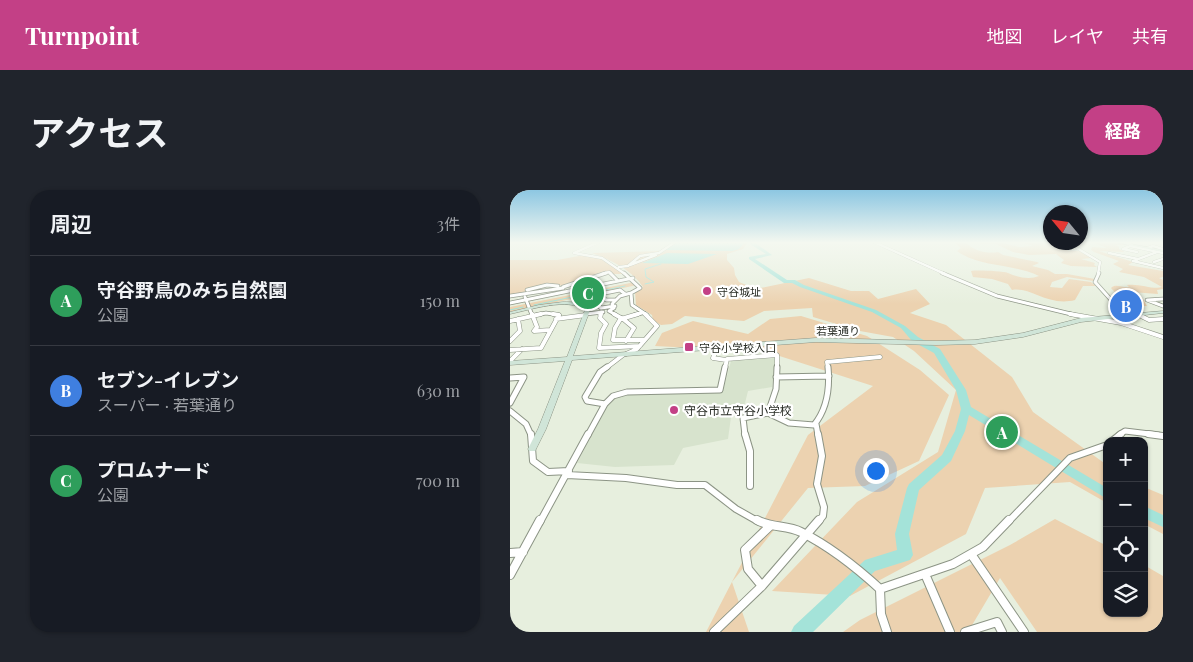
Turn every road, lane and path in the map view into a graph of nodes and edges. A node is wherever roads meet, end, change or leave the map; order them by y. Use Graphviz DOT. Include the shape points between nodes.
graph roads {
  1 [pos="613,263"];
  2 [pos="636,263"];
  3 [pos="918,263"];
  4 [pos="1100,263"];
  5 [pos="1143,263"];
  6 [pos="1163,266"];
  7 [pos="620,268"];
  8 [pos="595,277"];
  9 [pos="633,278"];
  10 [pos="618,281"];
  11 [pos="581,282"];
  12 [pos="602,284"];
  13 [pos="562,287"];
  14 [pos="586,288"];
  15 [pos="566,292"];
  16 [pos="631,293"];
  17 [pos="524,294"];
  18 [pos="600,294"];
  19 [pos="625,294"];
  20 [pos="510,296"];
  21 [pos="1163,299"];
  22 [pos="526,300"];
  23 [pos="615,300"];
  24 [pos="510,303"];
  25 [pos="615,306"];
  26 [pos="1163,306"];
  27 [pos="529,309"];
  28 [pos="609,311"];
  29 [pos="601,312"];
  30 [pos="1163,312"];
  31 [pos="510,313"];
  32 [pos="642,313"];
  33 [pos="586,314"];
  34 [pos="1137,314"];
  35 [pos="1130,315"];
  36 [pos="532,316"];
  37 [pos="1118,316"];
  38 [pos="621,318"];
  39 [pos="1091,318"];
  40 [pos="518,319"];
  41 [pos="556,319"];
  42 [pos="1163,319"];
  43 [pos="510,321"];
  44 [pos="1121,322"];
  45 [pos="551,330"];
  46 [pos="1163,338"];
  47 [pos="644,340"];
  48 [pos="510,341"];
  49 [pos="626,341"];
  50 [pos="640,346"];
  51 [pos="717,347"];
  52 [pos="523,349"];
  53 [pos="510,350"];
  54 [pos="624,354"];
  55 [pos="880,357"];
  56 [pos="570,358"];
  57 [pos="726,360"];
  58 [pos="510,362"];
  59 [pos="829,376"];
  60 [pos="776,377"];
  61 [pos="510,378"];
  62 [pos="513,392"];
  63 [pos="510,403"];
  64 [pos="605,404"];
  65 [pos="510,411"];
  66 [pos="768,413"];
  67 [pos="816,424"];
  68 [pos="1163,436"];
  69 [pos="1117,437"];
  70 [pos="1103,446"];
  71 [pos="532,449"];
  72 [pos="568,473"];
  73 [pos="750,486"];
  74 [pos="771,525"];
  75 [pos="805,536"];
  76 [pos="523,552"];
  77 [pos="510,553"];
  78 [pos="971,554"];
  79 [pos="925,574"];
  80 [pos="510,575"];
  81 [pos="762,586"];
  82 [pos="880,589"];
  83 [pos="714,632"];
  84 [pos="887,632"];
  85 [pos="950,632"];
  86 [pos="965,632"];
  87 [pos="1002,632"];
  88 [pos="1024,632"];
  1 -- 7 [label="street"];
  2 -- 7 [label="street"];
  3 -- 39 [label="street" via="997,296"];
  4 -- 35 [label="street" via="1095,282"];
  5 -- 6 [label="street"];
  7 -- 9 [label="street"];
  8 -- 10 [label="street" via="609,272"];
  8 -- 11 [label="street"];
  8 -- 12 [label="street"];
  9 -- 10 [label="street"];
  9 -- 16 [label="street" via="640,288"];
  10 -- 12 [label="street"];
  11 -- 13 [label="street"];
  11 -- 14 [label="street"];
  12 -- 14 [label="street"];
  13 -- 15 [label="street"];
  13 -- 17 [label="street"];
  14 -- 15 [label="street"];
  15 -- 22 [label="street"];
  16 -- 19 [label="street"];
  16 -- 32 [label="street" via="632,305"];
  17 -- 20 [label="street"];
  17 -- 22 [label="street"];
  18 -- 19 [label="street" via="620,290"];
  18 -- 23 [label="street" via="606,300"];
  18 -- 25 [label="street" via="580,298 601,308"];
  19 -- 23 [label="street"];
  21 -- 26 [label="street" via="1147,300"];
  22 -- 24 [label="street"];
  22 -- 27 [label="street"];
  23 -- 25 [label="street" via="612,304"];
  25 -- 28 [label="street"];
  27 -- 31 [label="street"];
  27 -- 33 [label="street" via="576,304 588,308"];
  27 -- 36 [label="street"];
  28 -- 29 [label="street"];
  28 -- 38 [label="street"];
  29 -- 33 [label="street"];
  29 -- 50 [label="street" via="599,316 606,324 599,348"];
  30 -- 34 [label="street, 若葉通り"];
  32 -- 38 [label="street"];
  32 -- 47 [label="street" via="657,326"];
  33 -- 41 [label="street"];
  33 -- 56 [label="street"];
  34 -- 35 [label="street, 若葉通り"];
  34 -- 42 [label="street" via="1149,320"];
  35 -- 37 [label="street, 若葉通り"];
  36 -- 40 [label="street"];
  36 -- 41 [label="street" via="559,314"];
  36 -- 45 [label="street" via="537,327 534,331"];
  37 -- 39 [label="street, 若葉通り"];
  37 -- 44 [label="street"];
  38 -- 49 [label="street" via="634,328"];
  38 -- 49 [label="street" via="613,340"];
  39 -- 44 [label="street"];
  39 -- 51 [label="street, 若葉通り" via="1023,335 975,342 832,339"];
  40 -- 43 [label="street"];
  40 -- 48 [label="street" via="520,331"];
  41 -- 45 [label="street"];
  44 -- 46 [label="street"];
  45 -- 52 [label="street" via="541,348"];
  47 -- 49 [label="street"];
  47 -- 50 [label="street"];
  50 -- 54 [label="street"];
  51 -- 54 [label="street, 若葉通り"];
  51 -- 57 [label="street" via="713,358"];
  52 -- 53 [label="street"];
  52 -- 58 [label="street"];
  54 -- 56 [label="street, 若葉通り"];
  54 -- 64 [label="street" via="600,372 585,397 587,401"];
  55 -- 59 [label="street" via="827,362"];
  56 -- 58 [label="street, 若葉通り"];
  56 -- 71 [label="street"];
  57 -- 60 [label="street" via="777,355"];
  57 -- 64 [label="street" via="720,390 627,392 614,396"];
  59 -- 60 [label="street"];
  59 -- 67 [label="street" via="826,409"];
  60 -- 66 [label="street" via="776,389"];
  61 -- 62 [label="street" via="524,377"];
  62 -- 63 [label="street"];
  64 -- 72 [label="street"];
  65 -- 71 [label="street" via="526,424"];
  66 -- 67 [label="street" via="789,424"];
  66 -- 73 [label="street" via="743,418 750,451"];
  67 -- 75 [label="street" via="822,456 817,484 824,507 821,519"];
  68 -- 69 [label="street" via="1125,431"];
  70 -- 78 [label="street" via="1070,458 983,547"];
  71 -- 72 [label="street" via="533,461 539,467 548,472"];
  72 -- 74 [label="street" via="704,485 736,509"];
  72 -- 76 [label="street"];
  74 -- 75 [label="street" via="790,528"];
  74 -- 81 [label="street" via="745,550 748,569"];
  75 -- 81 [label="street"];
  75 -- 82 [label="street" via="847,559"];
  76 -- 77 [label="street"];
  76 -- 80 [label="street"];
  78 -- 79 [label="street"];
  78 -- 88 [label="street"];
  79 -- 82 [label="street"];
  79 -- 85 [label="street"];
  81 -- 83 [label="street"];
  82 -- 84 [label="street" via="880,614"];
  86 -- 87 [label="street" via="997,622"];
}
